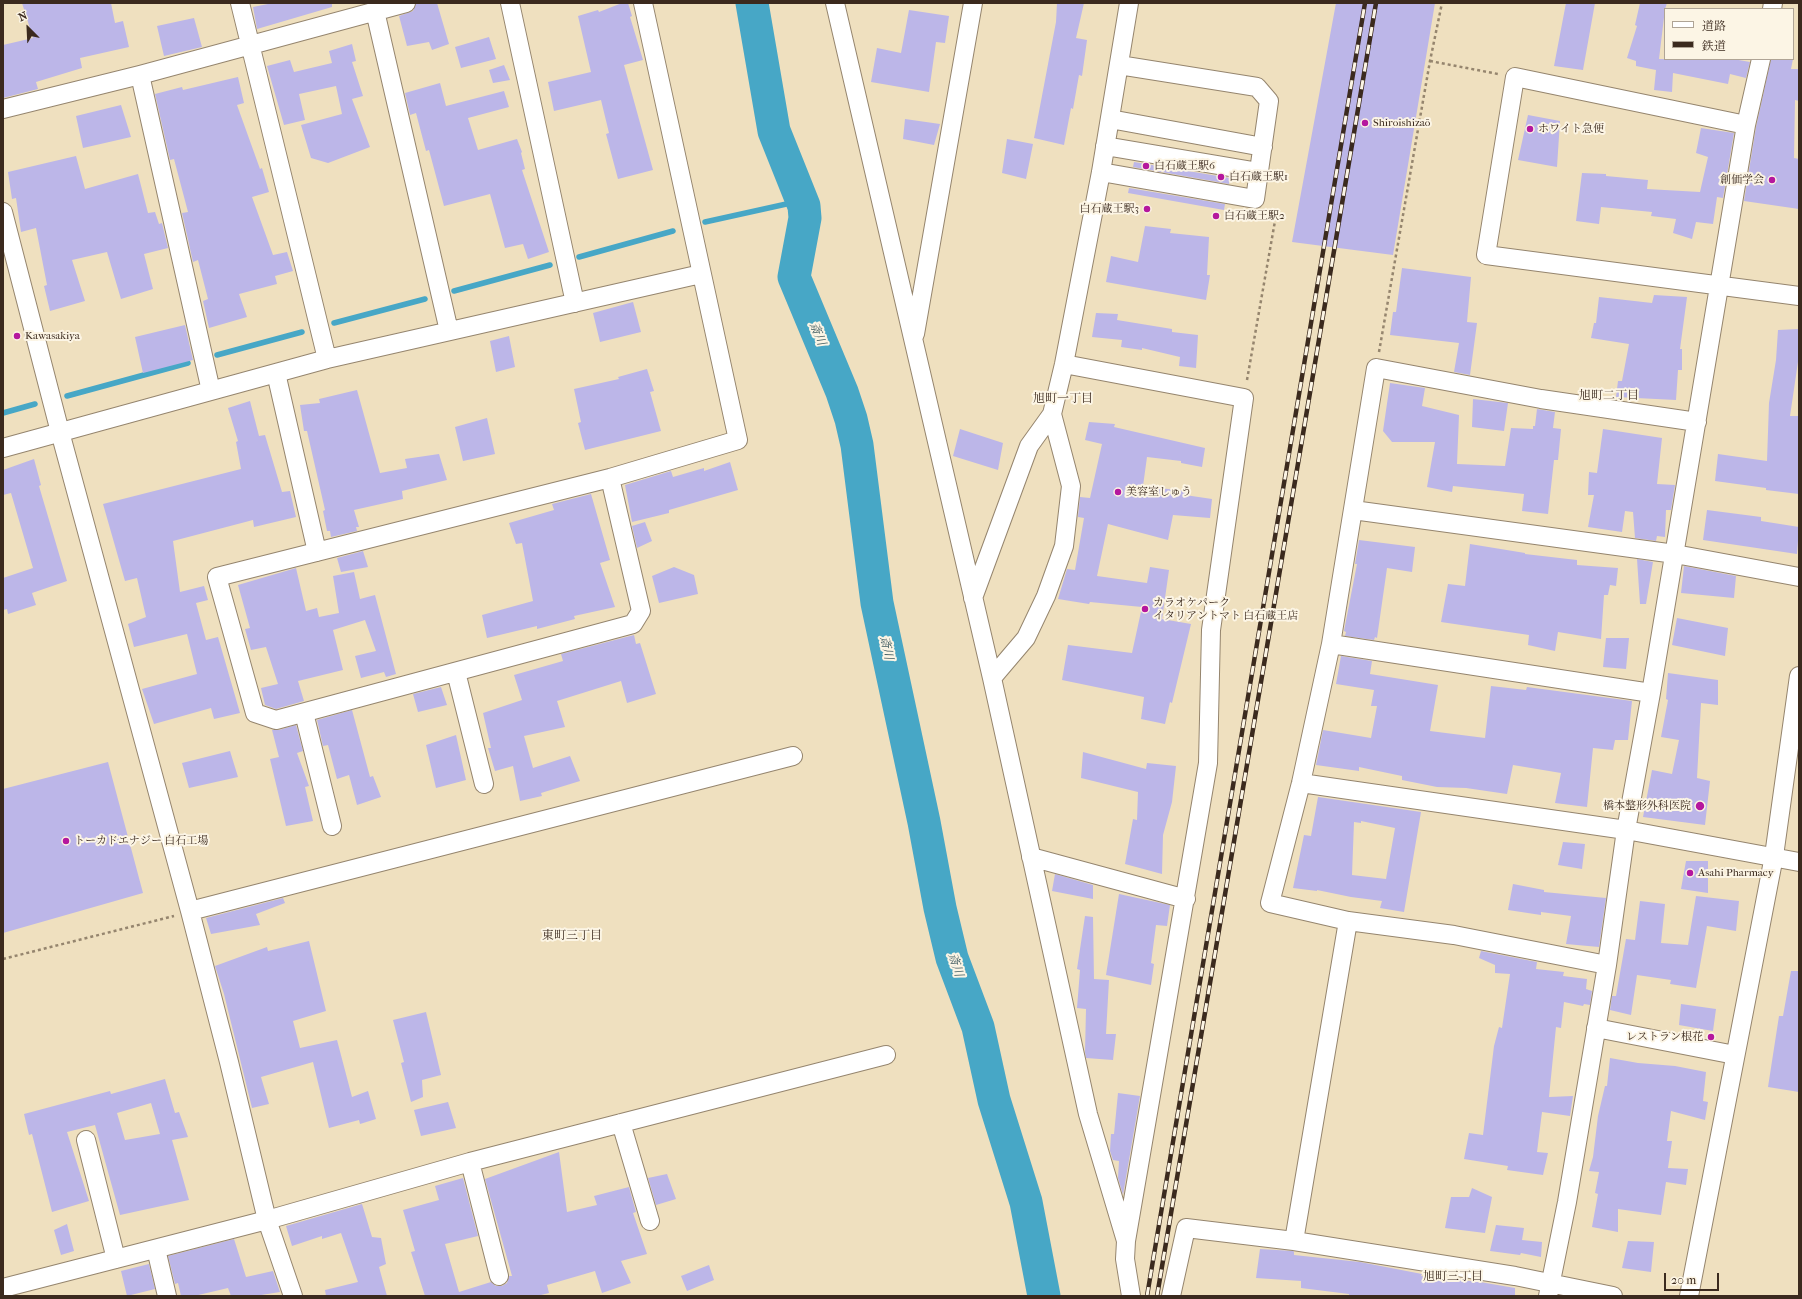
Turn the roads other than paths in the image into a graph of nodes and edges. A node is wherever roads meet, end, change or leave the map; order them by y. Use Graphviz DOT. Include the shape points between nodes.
graph roads {
  1 [pos="240,3"];
  2 [pos="406,3"];
  3 [pos="510,3"];
  4 [pos="644,3"];
  5 [pos="835,3"];
  6 [pos="973,3"];
  7 [pos="1129,3"];
  8 [pos="375,11"];
  9 [pos="251,45"];
  10 [pos="1761,60"];
  11 [pos="1119,65"];
  12 [pos="140,75"];
  13 [pos="3,109"];
  14 [pos="1110,119"];
  15 [pos="1746,125"];
  16 [pos="1105,146"];
  17 [pos="1263,147"];
  18 [pos="1101,172"];
  19 [pos="1259,172"];
  20 [pos="3,212"];
  21 [pos="701,274"];
  22 [pos="1720,287"];
  23 [pos="1799,296"];
  24 [pos="575,303"];
  25 [pos="449,332"];
  26 [pos="914,340"];
  27 [pos="327,359"];
  28 [pos="1064,364"];
  29 [pos="276,373"];
  30 [pos="211,391"];
  31 [pos="1052,414"];
  32 [pos="1697,422"];
  33 [pos="60,432"];
  34 [pos="3,448"];
  35 [pos="610,478"];
  36 [pos="1353,510"];
  37 [pos="317,552"];
  38 [pos="1675,554"];
  39 [pos="1799,578"];
  40 [pos="973,598"];
  41 [pos="1331,644"];
  42 [pos="456,672"];
  43 [pos="1799,676"];
  44 [pos="992,678"];
  45 [pos="1651,693"];
  46 [pos="304,713"];
  47 [pos="793,756"];
  48 [pos="1301,783"];
  49 [pos="484,784"];
  50 [pos="332,826"];
  51 [pos="1626,830"];
  52 [pos="1774,856"];
  53 [pos="1031,857"];
  54 [pos="1799,862"];
  55 [pos="1186,899"];
  56 [pos="190,912"];
  57 [pos="1348,921"];
  58 [pos="1607,965"];
  59 [pos="1596,1028"];
  60 [pos="886,1055"];
  61 [pos="1735,1055"];
  62 [pos="621,1123"];
  63 [pos="86,1140"];
  64 [pos="470,1162"];
  65 [pos="267,1220"];
  66 [pos="650,1221"];
  67 [pos="1126,1241"];
  68 [pos="1294,1241"];
  69 [pos="156,1249"];
  70 [pos="116,1259"];
  71 [pos="499,1276"];
  72 [pos="3,1288"];
  73 [pos="1549,1290"];
  74 [pos="167,1296"];
  75 [pos="293,1296"];
  76 [pos="1132,1296"];
  77 [pos="1171,1296"];
  78 [pos="1613,1296"];
  79 [pos="1689,1296"];
  1 -- 9 [label="street"];
  2 -- 8 [label="street"];
  3 -- 24 [label="street"];
  4 -- 21 [label="street"];
  5 -- 26 [label="street"];
  6 -- 26 [label="street"];
  7 -- 11 [label="street"];
  8 -- 9 [label="street"];
  8 -- 25 [label="street"];
  9 -- 12 [label="street"];
  9 -- 27 [label="street"];
  10 -- 15 [label="street"];
  11 -- 14 [label="street"];
  11 -- 17 [label="street" via="1256,87 1270,101"];
  12 -- 13 [label="street"];
  12 -- 30 [label="street"];
  14 -- 16 [label="street"];
  14 -- 17 [label="street"];
  15 -- 22 [label="street"];
  15 -- 22 [label="street" via="1515,77 1486,255"];
  16 -- 18 [label="street"];
  16 -- 19 [label="street"];
  17 -- 19 [label="street"];
  18 -- 19 [label="street" via="1255,199"];
  18 -- 28 [label="street"];
  20 -- 33 [label="street"];
  21 -- 24 [label="street"];
  21 -- 35 [label="street" via="738,440"];
  22 -- 23 [label="street"];
  22 -- 32 [label="street"];
  24 -- 25 [label="street"];
  25 -- 27 [label="street"];
  26 -- 40 [label="street"];
  27 -- 29 [label="street"];
  28 -- 31 [label="street"];
  28 -- 55 [label="street" via="1244,398 1211,630 1208,763"];
  29 -- 30 [label="street"];
  29 -- 37 [label="street"];
  30 -- 33 [label="street"];
  31 -- 40 [label="street" via="1029,446"];
  31 -- 44 [label="street" via="1072,486 1064,546 1046,596 1026,638"];
  32 -- 36 [label="street" via="1540,399 1376,368"];
  32 -- 38 [label="street"];
  33 -- 34 [label="street"];
  33 -- 56 [label="street"];
  35 -- 37 [label="street"];
  35 -- 42 [label="street" via="641,612 633,624"];
  36 -- 38 [label="street"];
  36 -- 41 [label="street"];
  37 -- 46 [label="street" via="217,578 256,713 276,720"];
  38 -- 39 [label="street"];
  38 -- 45 [label="street"];
  40 -- 44 [label="street"];
  41 -- 45 [label="street"];
  41 -- 48 [label="street"];
  42 -- 46 [label="street"];
  42 -- 49 [label="street"];
  43 -- 52 [label="street"];
  44 -- 53 [label="street"];
  45 -- 51 [label="street"];
  46 -- 50 [label="street"];
  47 -- 56 [label="street"];
  48 -- 51 [label="street"];
  48 -- 57 [label="street" via="1270,903"];
  51 -- 52 [label="street"];
  51 -- 58 [label="street"];
  52 -- 54 [label="street"];
  52 -- 61 [label="street"];
  53 -- 55 [label="street"];
  53 -- 67 [label="street" via="1088,1114"];
  55 -- 67 [label="street"];
  56 -- 65 [label="street"];
  57 -- 58 [label="street" via="1454,935"];
  57 -- 68 [label="street"];
  58 -- 59 [label="street"];
  59 -- 61 [label="street"];
  59 -- 73 [label="street" via="1567,1202"];
  60 -- 62 [label="street"];
  61 -- 79 [label="street"];
  62 -- 64 [label="street"];
  62 -- 66 [label="street"];
  63 -- 70 [label="street"];
  64 -- 65 [label="street"];
  64 -- 71 [label="street"];
  65 -- 69 [label="street"];
  65 -- 75 [label="street"];
  67 -- 76 [label="street" via="1125,1259"];
  68 -- 73 [label="street" via="1514,1276"];
  68 -- 77 [label="street" via="1186,1228"];
  69 -- 70 [label="street"];
  69 -- 74 [label="street"];
  70 -- 72 [label="street"];
  73 -- 78 [label="street"];
}
